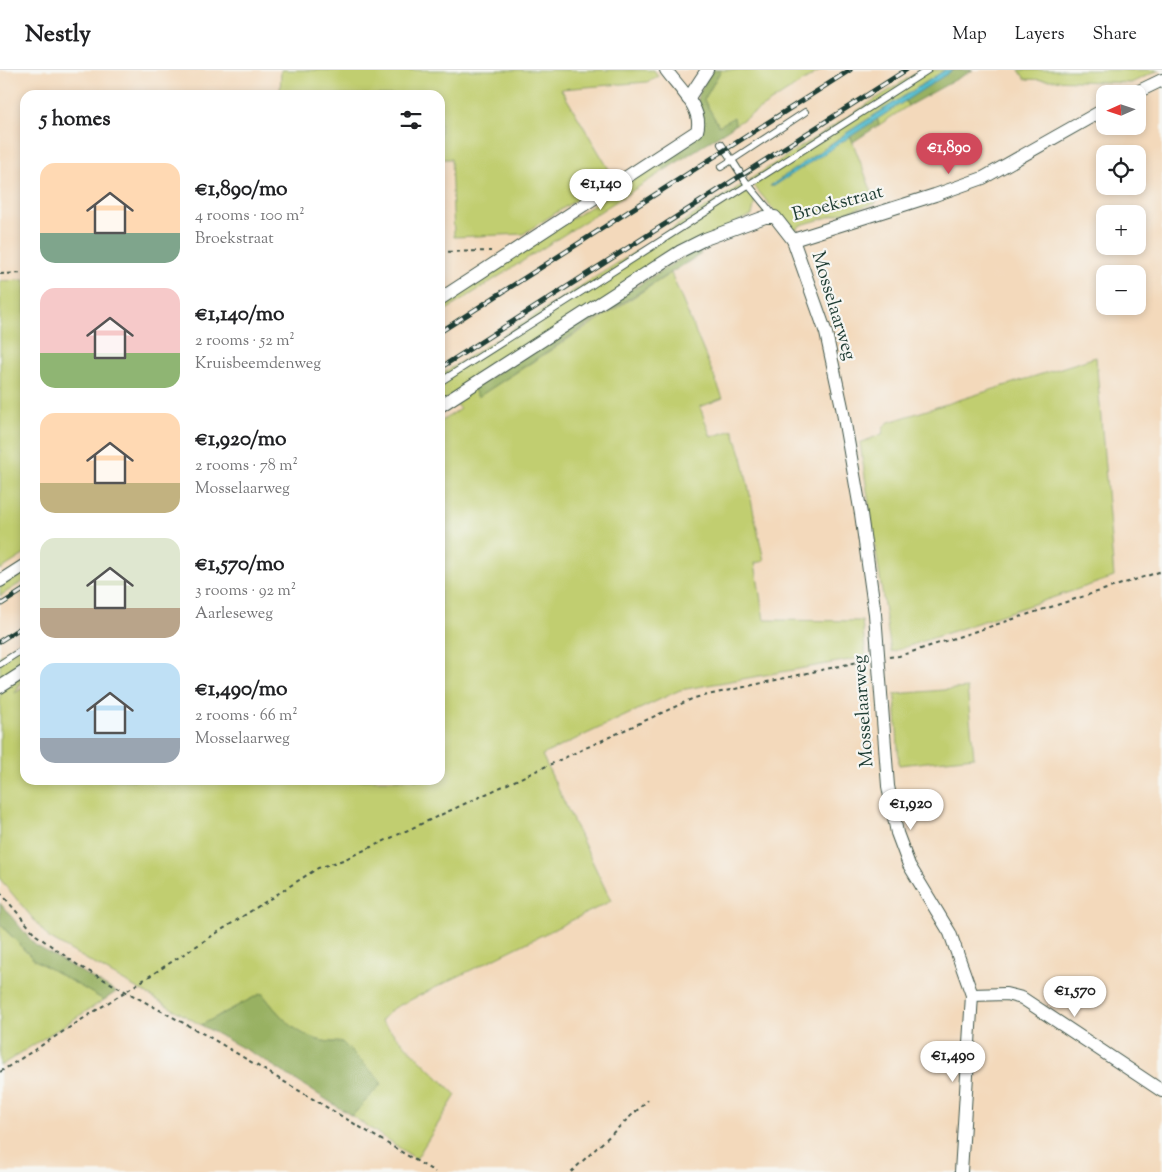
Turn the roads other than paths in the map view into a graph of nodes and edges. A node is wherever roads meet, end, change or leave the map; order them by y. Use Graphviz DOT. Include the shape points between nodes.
graph roads {
  1 [pos="666,70"];
  2 [pos="707,70"];
  3 [pos="928,70"];
  4 [pos="1162,80"];
  5 [pos="1146,88"];
  6 [pos="688,99"];
  7 [pos="805,112"];
  8 [pos="1096,114"];
  9 [pos="721,144"];
  10 [pos="732,160"];
  11 [pos="721,168"];
  12 [pos="749,186"];
  13 [pos="775,217"];
  14 [pos="793,240"];
  15 [pos="445,296"];
  16 [pos="445,379"];
  17 [pos="445,403"];
  18 [pos="20,568"];
  19 [pos="0,581"];
  20 [pos="20,651"];
  21 [pos="0,664"];
  22 [pos="20,674"];
  23 [pos="0,687"];
  24 [pos="972,994"];
  25 [pos="1162,1092"];
  26 [pos="961,1172"];
  1 -- 6 [label="street"];
  2 -- 6 [label="street"];
  3 -- 12 [label="lane"];
  4 -- 5 [label="street"];
  6 -- 15 [label="street" via="700,122 697,132"];
  7 -- 10 [label="lane"];
  8 -- 14 [label="street, Broekstraat" via="983,178"];
  9 -- 10 [label="lane"];
  10 -- 11 [label="lane"];
  10 -- 12 [label="lane"];
  12 -- 13 [label="lane"];
  12 -- 16 [label="lane"];
  13 -- 14 [label="street, Broekstraat"];
  13 -- 17 [label="street, Broekstraat" via="765,217 717,234 681,251"];
  14 -- 24 [label="street, Mosselaarweg" via="826,333 861,514 880,657 888,786 897,833 909,864 950,932"];
  18 -- 19 [label="street"];
  20 -- 21 [label="lane"];
  22 -- 23 [label="street"];
  24 -- 25 [label="street" via="1006,994 1022,998"];
  24 -- 26 [label="street, Mosselaarweg"];
}
